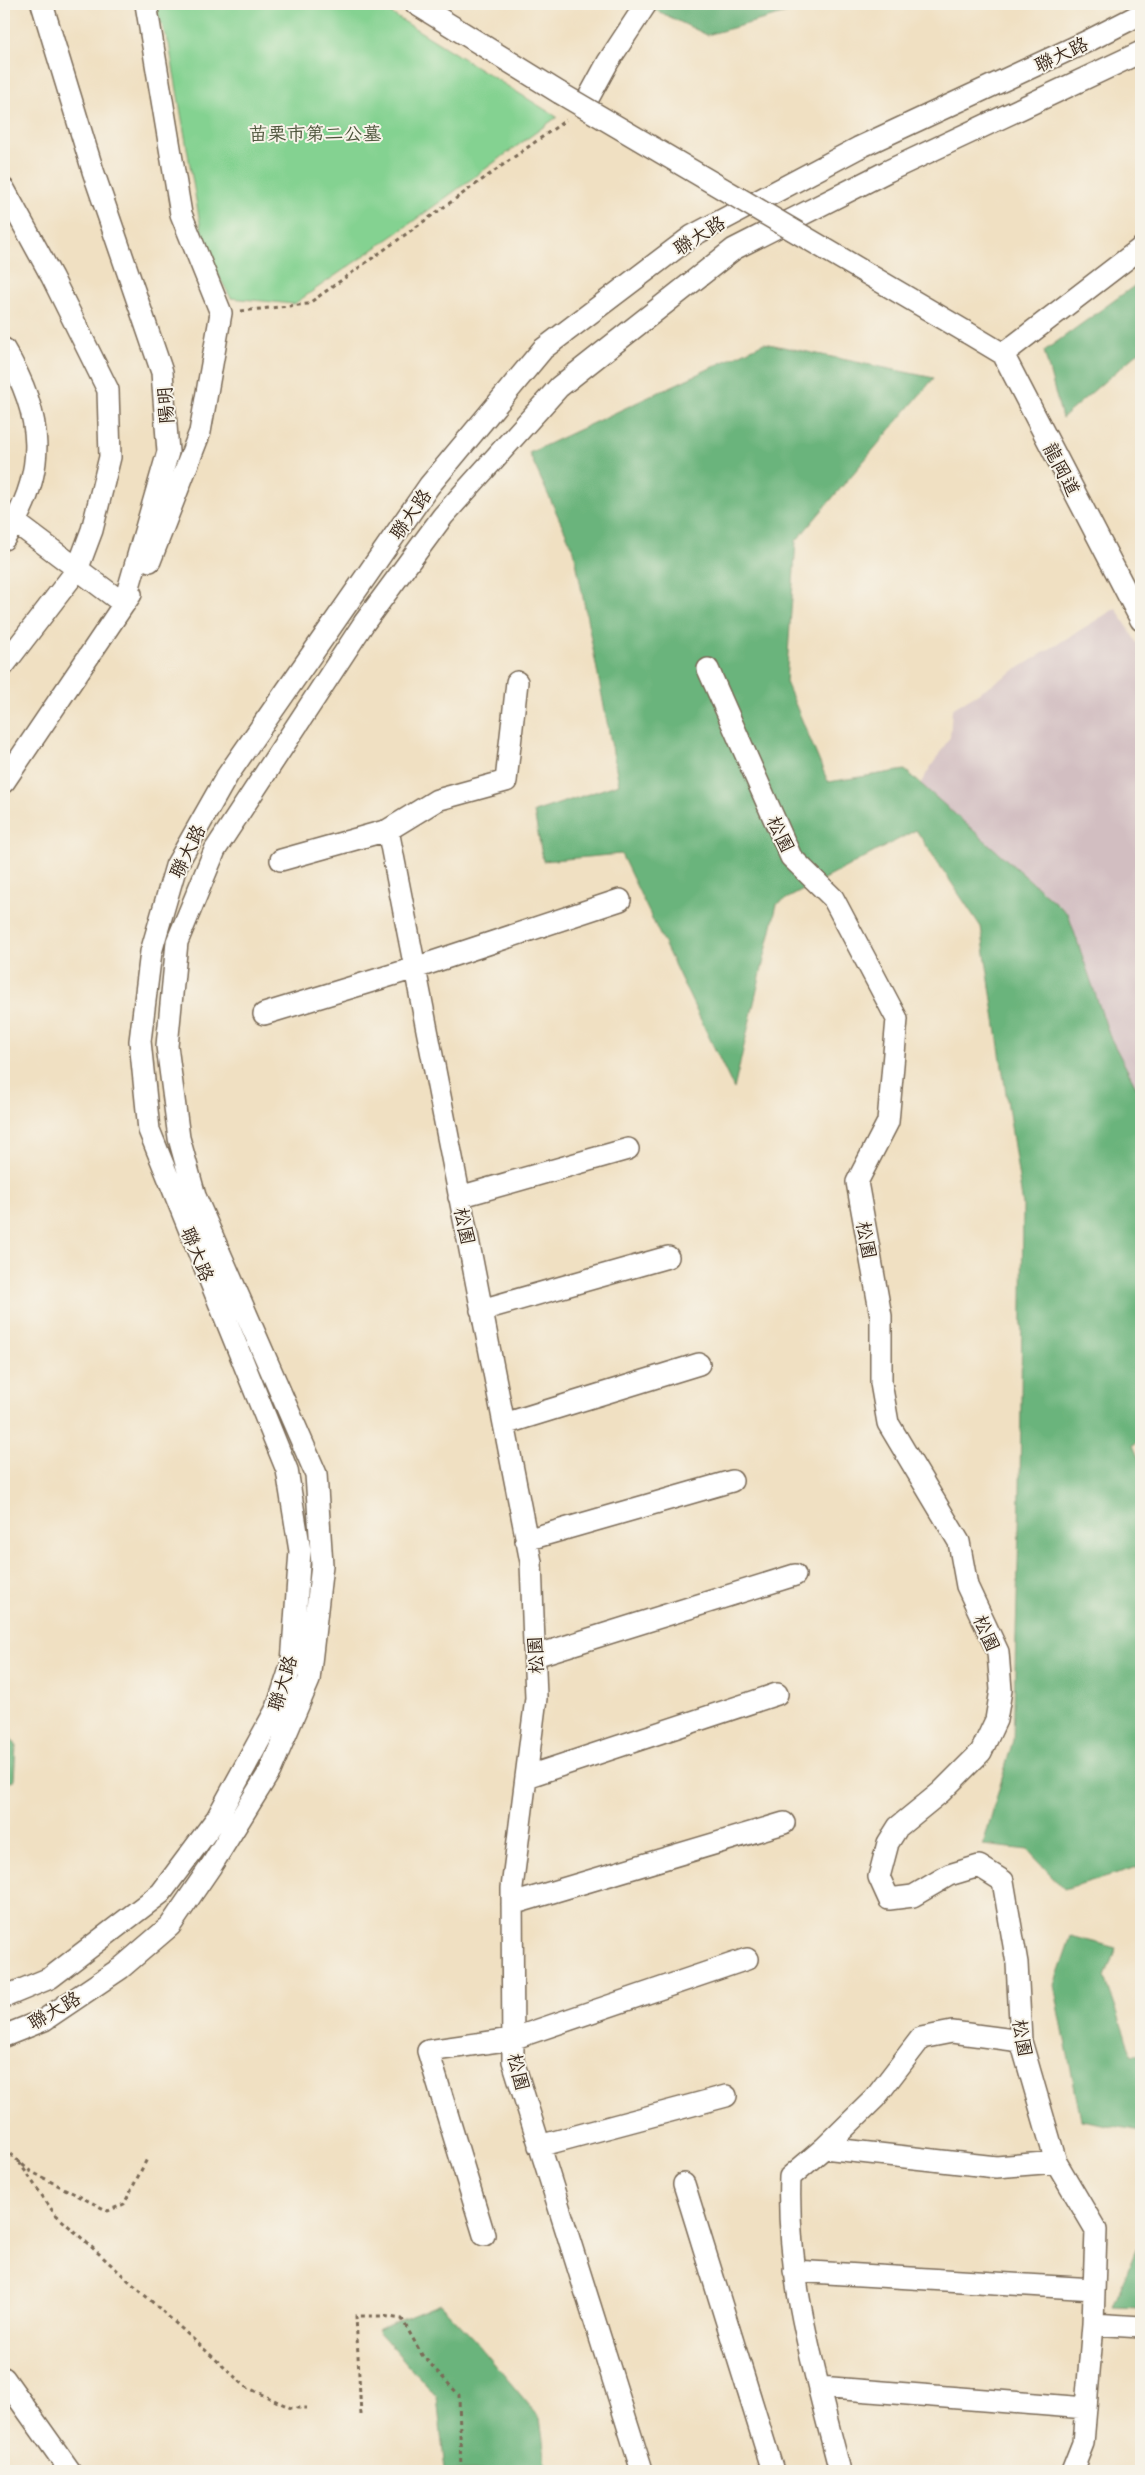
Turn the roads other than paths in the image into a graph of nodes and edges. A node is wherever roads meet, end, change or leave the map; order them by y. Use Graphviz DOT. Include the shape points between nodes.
graph roads {
  1 [pos="42,4"];
  2 [pos="146,4"];
  3 [pos="416,4"];
  4 [pos="646,4"];
  5 [pos="1141,14"];
  6 [pos="1141,52"];
  7 [pos="584,106"];
  8 [pos="4,189"];
  9 [pos="1141,248"];
  10 [pos="4,349"];
  11 [pos="1002,354"];
  12 [pos="10,531"];
  13 [pos="77,570"];
  14 [pos="124,604"];
  15 [pos="343,611"];
  16 [pos="1141,620"];
  17 [pos="364,624"];
  18 [pos="4,665"];
  19 [pos="708,669"];
  20 [pos="517,682"];
  21 [pos="4,782"];
  22 [pos="388,830"];
  23 [pos="281,860"];
  24 [pos="620,900"];
  25 [pos="415,968"];
  26 [pos="264,1014"];
  27 [pos="628,1148"];
  28 [pos="459,1197"];
  29 [pos="668,1257"];
  30 [pos="482,1310"];
  31 [pos="699,1364"];
  32 [pos="504,1424"];
  33 [pos="732,1482"];
  34 [pos="526,1540"];
  35 [pos="795,1575"];
  36 [pos="535,1656"];
  37 [pos="777,1694"];
  38 [pos="526,1776"];
  39 [pos="784,1823"];
  40 [pos="512,1904"];
  41 [pos="747,1959"];
  42 [pos="4,1997"];
  43 [pos="4,2036"];
  44 [pos="512,2039"];
  45 [pos="1020,2041"];
  46 [pos="726,2096"];
  47 [pos="539,2146"];
  48 [pos="824,2148"];
  49 [pos="1056,2162"];
  50 [pos="684,2184"];
  51 [pos="484,2235"];
  52 [pos="794,2272"];
  53 [pos="1094,2289"];
  54 [pos="1093,2324"];
  55 [pos="1141,2327"];
  56 [pos="4,2378"];
  57 [pos="819,2387"];
  58 [pos="1086,2408"];
  59 [pos="70,2471"];
  60 [pos="642,2471"];
  61 [pos="773,2471"];
  62 [pos="840,2471"];
  63 [pos="1072,2471"];
  1 -- 14 [label="street, 陽明" via="93,171 162,372 168,452"];
  2 -- 14 [label="street" via="181,214 221,313 200,432 143,577"];
  3 -- 7 [label="street, bridge"];
  4 -- 7 [label="street"];
  5 -- 15 [label="street, 聯大路" via="1088,42 858,148 692,236 543,349 429,486"];
  6 -- 17 [label="street, 聯大路" via="888,171 734,249 559,387 443,516"];
  7 -- 11 [label="street, bridge"];
  8 -- 13 [label="street" via="108,390 110,457 92,530"];
  9 -- 11 [label="street"];
  10 -- 12 [label="street" via="20,376 33,412 37,455 27,492"];
  11 -- 16 [label="street, 龍岡道"];
  12 -- 13 [label="street"];
  13 -- 14 [label="street"];
  13 -- 18 [label="street"];
  14 -- 21 [label="street, 陽明"];
  15 -- 17 [label="street"];
  15 -- 42 [label="street, 聯大路" via="227,776 176,866 151,952 140,1041 149,1130 287,1470 300,1551 292,1663 277,1708 217,1818 162,1893 50,1978"];
  17 -- 43 [label="street, 聯大路" via="216,850 177,942 167,1046 179,1138 194,1196 316,1474 322,1565 309,1680 270,1771 212,1866 170,1926 121,1968 44,2020"];
  19 -- 45 [label="street, 松園" via="791,857 833,898 897,1019 888,1122 857,1182 881,1316 881,1383 888,1423 959,1542 967,1586 998,1652 1001,1690 996,1720 981,1752 941,1792 898,1827 888,1843 878,1877 889,1899 913,1896 949,1875 979,1866 1003,1881 1017,1964"];
  20 -- 22 [label="street" via="506,781 437,800"];
  22 -- 23 [label="street"];
  22 -- 25 [label="street, 松園"];
  24 -- 25 [label="street"];
  25 -- 26 [label="street"];
  25 -- 28 [label="street, 松園"];
  27 -- 28 [label="street"];
  28 -- 30 [label="street, 松園"];
  29 -- 30 [label="street"];
  30 -- 32 [label="street, 松園"];
  31 -- 32 [label="street"];
  32 -- 34 [label="street, 松園"];
  33 -- 34 [label="street"];
  34 -- 36 [label="street, 松園" via="531,1562"];
  35 -- 36 [label="street"];
  36 -- 38 [label="street, 松園" via="536,1698"];
  37 -- 38 [label="street"];
  38 -- 40 [label="street, 松園"];
  39 -- 40 [label="street"];
  40 -- 44 [label="street, 松園"];
  41 -- 44 [label="street"];
  44 -- 47 [label="street, 松園" via="512,2061"];
  44 -- 51 [label="street" via="428,2051"];
  45 -- 48 [label="street" via="952,2032 921,2038 875,2098"];
  45 -- 49 [label="street, 松園"];
  46 -- 47 [label="street"];
  47 -- 60 [label="street, 松園"];
  48 -- 49 [label="street" via="996,2167"];
  48 -- 52 [label="street" via="790,2177 788,2217"];
  49 -- 53 [label="street, 松園" via="1096,2230"];
  50 -- 61 [label="street"];
  52 -- 53 [label="street"];
  52 -- 57 [label="street"];
  53 -- 54 [label="street, 松園"];
  54 -- 55 [label="street"];
  54 -- 58 [label="street, 松園"];
  56 -- 59 [label="street"];
  57 -- 58 [label="street"];
  57 -- 62 [label="street"];
  58 -- 63 [label="street, 松園" via="1084,2443"];
}
